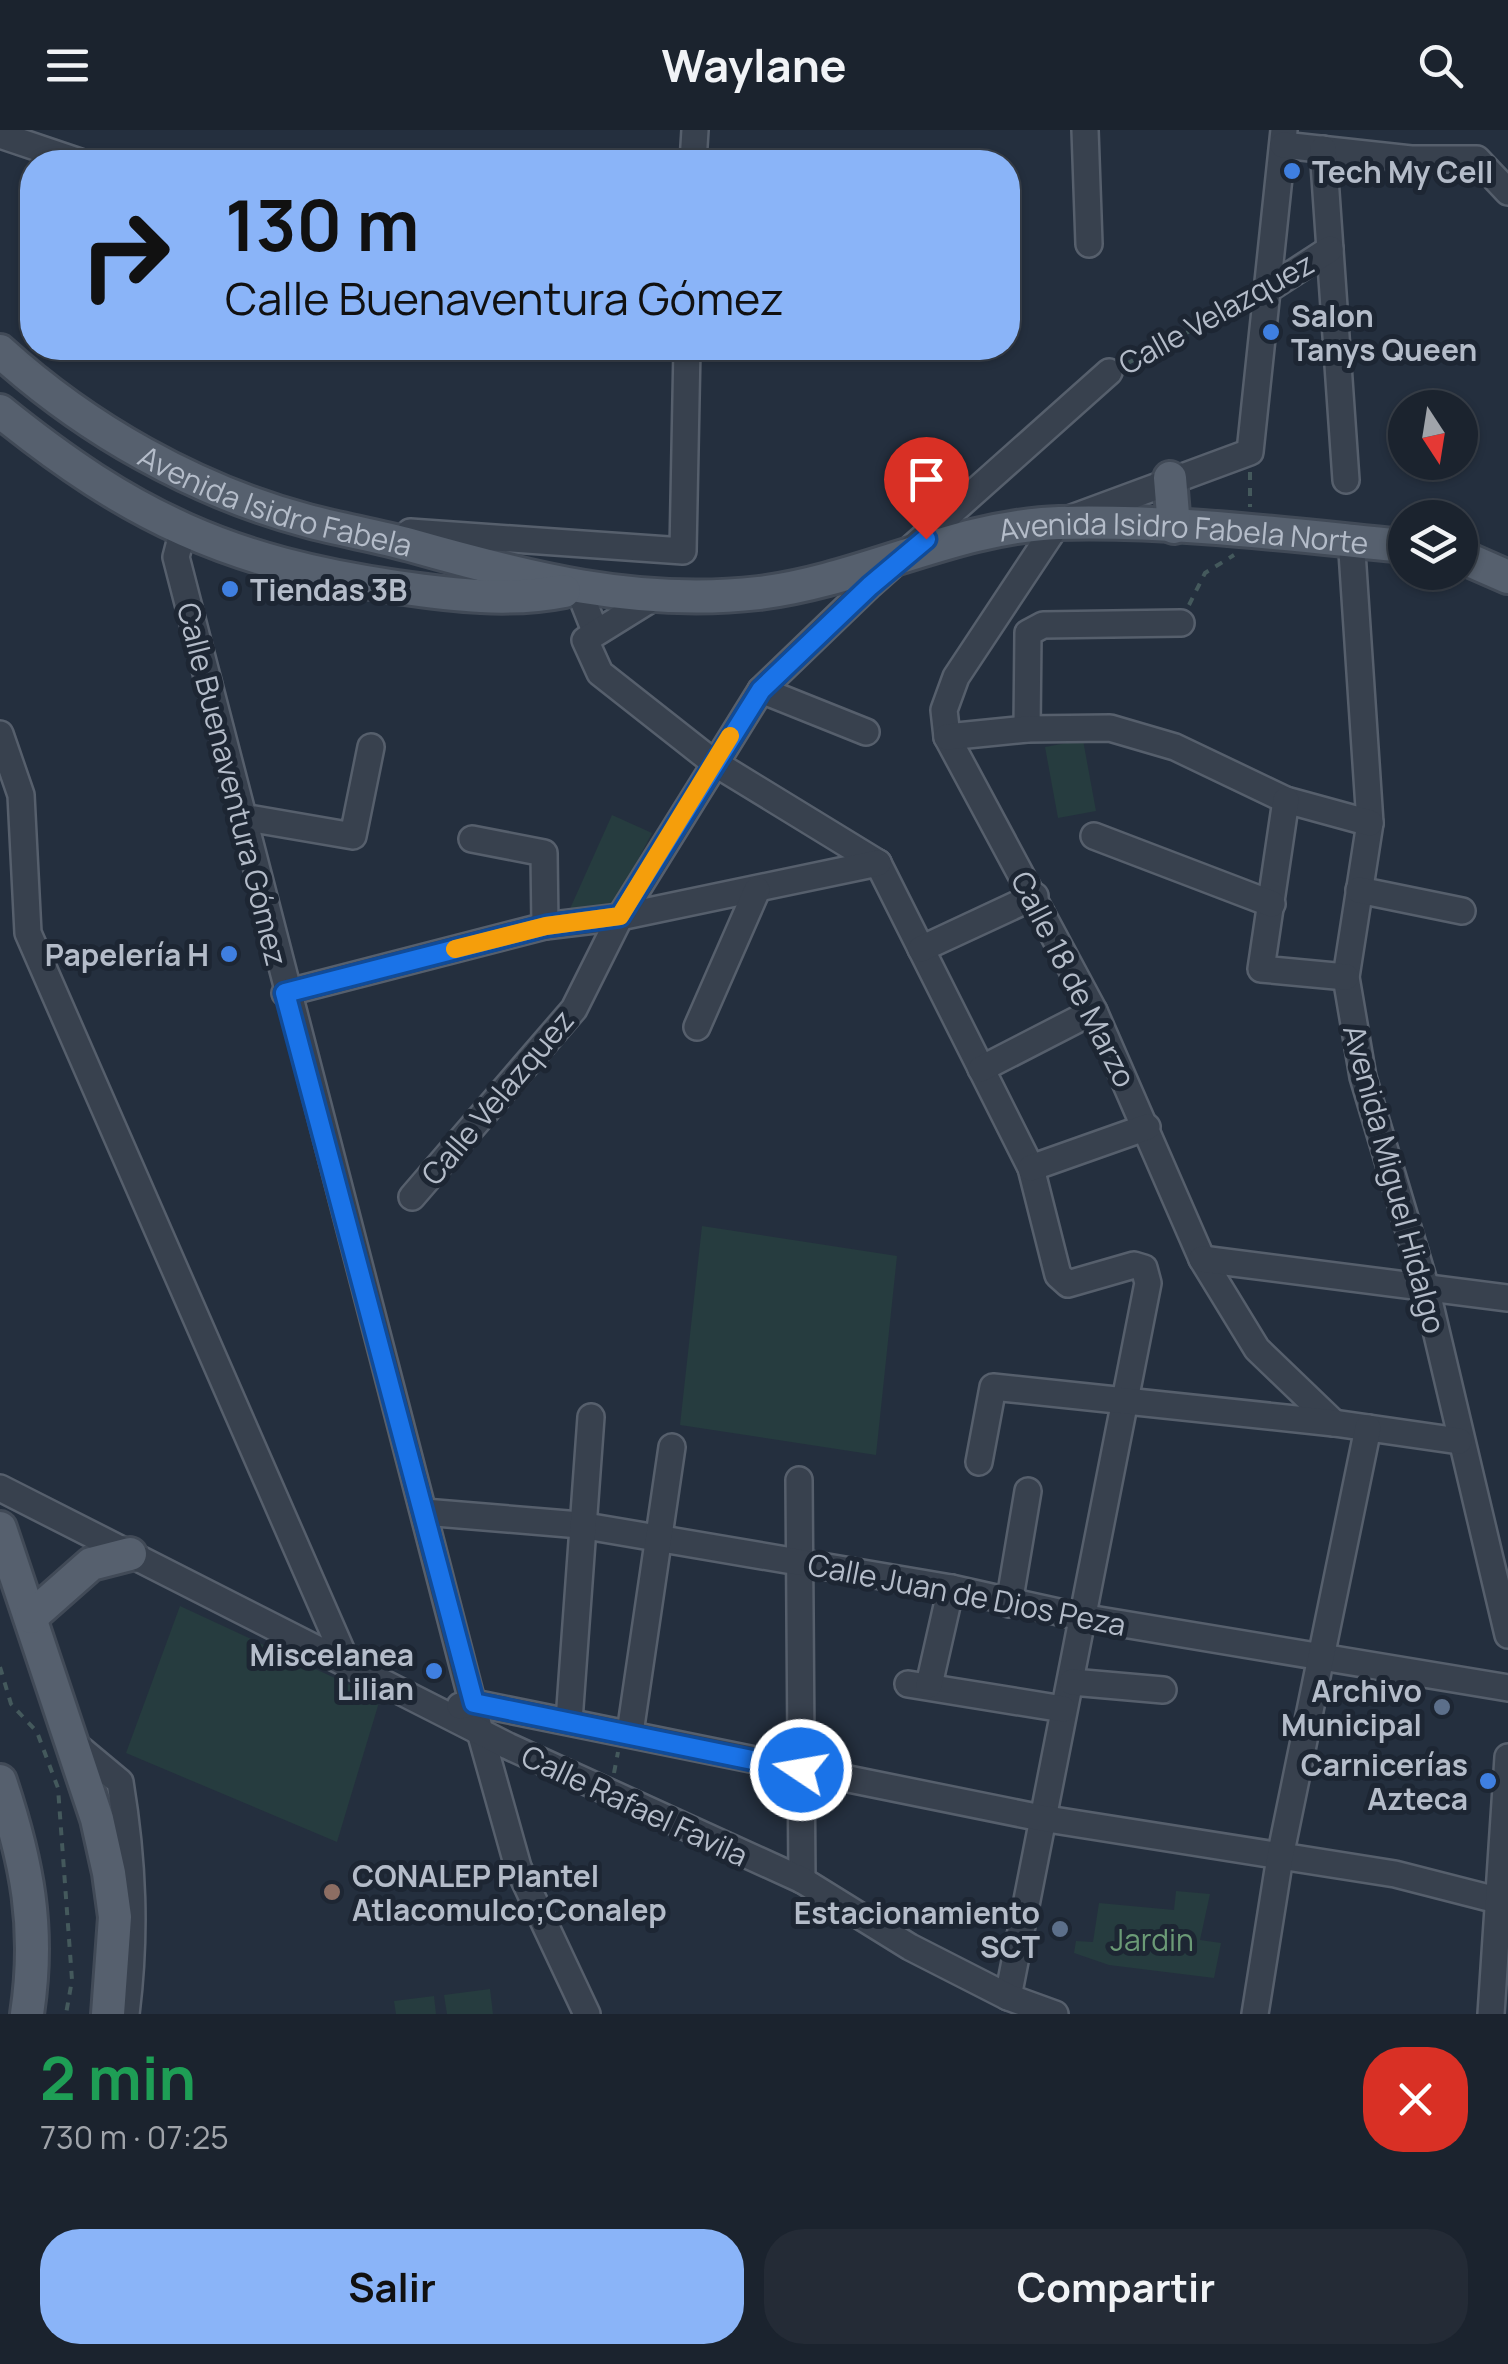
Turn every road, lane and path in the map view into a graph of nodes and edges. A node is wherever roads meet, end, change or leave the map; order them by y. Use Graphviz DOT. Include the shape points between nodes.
graph roads {
  1 [pos="1086,130"];
  2 [pos="0,134"];
  3 [pos="1282,134"];
  4 [pos="1323,149"];
  5 [pos="46,150"];
  6 [pos="1508,192"];
  7 [pos="1089,244"];
  8 [pos="1330,249"];
  9 [pos="1264,292"];
  10 [pos="0,351"];
  11 [pos="687,360"];
  12 [pos="1108,372"];
  13 [pos="0,411"];
  14 [pos="1250,452"];
  15 [pos="1170,478"];
  16 [pos="1346,480"];
  17 [pos="1058,523"];
  18 [pos="1174,528"];
  19 [pos="183,530"];
  20 [pos="1245,531"];
  21 [pos="1350,537"];
  22 [pos="1388,543"];
  23 [pos="409,545"];
  24 [pos="904,557"];
  25 [pos="1478,564"];
  26 [pos="1508,576"];
  27 [pos="392,586"];
  28 [pos="578,588"];
  29 [pos="651,599"];
  30 [pos="1181,623"];
  31 [pos="595,631"];
  32 [pos="761,690"];
  33 [pos="1027,729"];
  34 [pos="866,732"];
  35 [pos="0,734"];
  36 [pos="947,737"];
  37 [pos="370,747"];
  38 [pos="713,762"];
  39 [pos="1286,800"];
  40 [pos="242,817"];
  41 [pos="1370,823"];
  42 [pos="1094,836"];
  43 [pos="472,839"];
  44 [pos="878,863"];
  45 [pos="757,890"];
  46 [pos="1358,890"];
  47 [pos="1035,896"];
  48 [pos="1272,904"];
  49 [pos="1462,911"];
  50 [pos="620,916"];
  51 [pos="546,926"];
  52 [pos="921,949"];
  53 [pos="1346,977"];
  54 [pos="285,993"];
  55 [pos="1094,1011"];
  56 [pos="696,1027"];
  57 [pos="981,1069"];
  58 [pos="1148,1128"];
  59 [pos="1031,1168"];
  60 [pos="412,1197"];
  61 [pos="1202,1260"];
  62 [pos="1426,1288"];
  63 [pos="1508,1298"];
  64 [pos="1123,1404"];
  65 [pos="591,1417"];
  66 [pos="1334,1423"];
  67 [pos="1368,1428"];
  68 [pos="1459,1441"];
  69 [pos="672,1448"];
  70 [pos="979,1462"];
  71 [pos="799,1480"];
  72 [pos="0,1488"];
  73 [pos="1028,1490"];
  74 [pos="424,1512"];
  75 [pos="580,1525"];
  76 [pos="0,1528"];
  77 [pos="658,1538"];
  78 [pos="130,1554"];
  79 [pos="802,1562"];
  80 [pos="951,1588"];
  81 [pos="1009,1604"];
  82 [pos="31,1617"];
  83 [pos="1082,1618"];
  84 [pos="1508,1635"];
  85 [pos="1321,1660"];
  86 [pos="346,1661"];
  87 [pos="0,1667"];
  88 [pos="1072,1682"];
  89 [pos="1508,1688"];
  90 [pos="1162,1690"];
  91 [pos="1064,1708"];
  92 [pos="476,1716"];
  93 [pos="569,1721"];
  94 [pos="626,1732"];
  95 [pos="72,1742"];
  96 [pos="1508,1758"];
  97 [pos="801,1770"];
  98 [pos="0,1781"];
  99 [pos="612,1782"];
  100 [pos="1041,1818"];
  101 [pos="1280,1858"];
  102 [pos="802,1880"];
  103 [pos="1502,1902"];
  104 [pos="1008,1997"];
  105 [pos="26,2014"];
  106 [pos="66,2014"];
  107 [pos="108,2014"];
  108 [pos="126,2014"];
  109 [pos="587,2014"];
  110 [pos="1055,2014"];
  111 [pos="1256,2014"];
  112 [pos="1491,2014"];
  1 -- 7 [label="street"];
  2 -- 5 [label="street"];
  3 -- 4 [label="street"];
  3 -- 9 [label="street"];
  4 -- 6 [label="street" via="1478,159"];
  4 -- 8 [label="street"];
  8 -- 9 [label="street, Calle Velazquez"];
  8 -- 16 [label="street"];
  9 -- 12 [label="path, Calle Velazquez"];
  9 -- 14 [label="street"];
  10 -- 23 [label="main road, Avenida Isidro Fabela" via="113,436 207,486"];
  11 -- 23 [label="street" via="683,551 410,532"];
  12 -- 24 [label="street, Calle Velazquez"];
  13 -- 19 [label="main road, Avenida Isidro Fabela" via="68,466"];
  14 -- 15 [label="street"];
  14 -- 20 [label="path"];
  15 -- 17 [label="street"];
  15 -- 18 [label="main road"];
  17 -- 18 [label="main road, Avenida Isidro Fabela Norte"];
  17 -- 24 [label="main road, Avenida Isidro Fabela Norte" via="998,531"];
  17 -- 36 [label="street" via="956,678 944,710"];
  18 -- 20 [label="main road, Avenida Isidro Fabela Norte"];
  19 -- 27 [label="main road, Avenida Isidro Fabela" via="216,547 303,572"];
  19 -- 40 [label="street, Calle Buenaventura Gómez" via="176,556"];
  20 -- 21 [label="main road, Avenida Isidro Fabela Norte"];
  20 -- 30 [label="path" via="1234,556 1205,574"];
  21 -- 22 [label="main road, Avenida Isidro Fabela Norte"];
  21 -- 41 [label="street, Avenida Miguel Hidalgo"];
  23 -- 27 [label="main road" via="405,576"];
  23 -- 28 [label="main road, Avenida Isidro Fabela"];
  24 -- 29 [label="main road, Avenida Isidro Fabela" via="760,593"];
  24 -- 32 [label="street, Calle Velazquez"];
  25 -- 26 [label="main road"];
  27 -- 28 [label="main road, Avenida Isidro Fabela" via="527,599"];
  28 -- 29 [label="main road, Avenida Isidro Fabela"];
  28 -- 31 [label="street"];
  29 -- 31 [label="street"];
  30 -- 33 [label="street" via="1044,625 1028,633"];
  31 -- 38 [label="street" via="585,640 600,673"];
  32 -- 34 [label="street"];
  32 -- 38 [label="street, Calle Velazquez"];
  33 -- 36 [label="street"];
  33 -- 39 [label="street" via="1110,728 1175,747"];
  35 -- 86 [label="street" via="21,794 28,933"];
  36 -- 47 [label="street, Calle 18 de Marzo"];
  37 -- 40 [label="street" via="353,836"];
  38 -- 44 [label="street"];
  38 -- 50 [label="street, Calle Velazquez"];
  39 -- 41 [label="street"];
  39 -- 48 [label="street"];
  40 -- 54 [label="street, Calle Buenaventura Gómez"];
  41 -- 46 [label="street, Avenida Miguel Hidalgo"];
  42 -- 48 [label="street"];
  43 -- 51 [label="street" via="544,853"];
  44 -- 45 [label="street"];
  44 -- 52 [label="street"];
  45 -- 50 [label="street"];
  45 -- 56 [label="street"];
  46 -- 49 [label="street"];
  46 -- 53 [label="street, Avenida Miguel Hidalgo"];
  47 -- 52 [label="street"];
  47 -- 55 [label="street, Calle 18 de Marzo"];
  48 -- 53 [label="street" via="1261,969"];
  50 -- 51 [label="street"];
  50 -- 60 [label="street, Calle Velazquez" via="574,1009"];
  51 -- 54 [label="street"];
  52 -- 57 [label="street"];
  53 -- 62 [label="street, Avenida Miguel Hidalgo" via="1363,1076"];
  54 -- 74 [label="street, Calle Buenaventura Gómez"];
  55 -- 57 [label="street"];
  55 -- 58 [label="street, Calle 18 de Marzo"];
  57 -- 59 [label="street"];
  58 -- 59 [label="street"];
  58 -- 61 [label="street, Calle 18 de Marzo"];
  59 -- 64 [label="street" via="1058,1274 1068,1284 1144,1268 1148,1283"];
  61 -- 62 [label="street"];
  61 -- 66 [label="street, Calle 18 de Marzo" via="1257,1350"];
  62 -- 63 [label="street"];
  62 -- 68 [label="street, Avenida Miguel Hidalgo"];
  64 -- 66 [label="street"];
  64 -- 70 [label="street" via="993,1386"];
  64 -- 83 [label="street"];
  65 -- 75 [label="street"];
  66 -- 67 [label="street"];
  67 -- 68 [label="street"];
  67 -- 85 [label="street"];
  68 -- 84 [label="street, Avenida Miguel Hidalgo"];
  69 -- 77 [label="street"];
  71 -- 79 [label="street"];
  72 -- 78 [label="street"];
  73 -- 81 [label="street"];
  74 -- 75 [label="street, Calle Juan de Dios Peza"];
  74 -- 92 [label="street, Calle Buenaventura Gómez"];
  75 -- 77 [label="street, Calle Juan de Dios Peza"];
  75 -- 93 [label="street"];
  76 -- 82 [label="main road"];
  77 -- 79 [label="street, Calle Juan de Dios Peza"];
  77 -- 94 [label="street"];
  78 -- 82 [label="main road" via="91,1564"];
  78 -- 86 [label="street"];
  79 -- 80 [label="street, Calle Juan de Dios Peza"];
  79 -- 97 [label="street"];
  80 -- 81 [label="street, Calle Juan de Dios Peza"];
  80 -- 91 [label="street" via="919,1684"];
  81 -- 83 [label="street, Calle Juan de Dios Peza"];
  82 -- 95 [label="main road"];
  83 -- 85 [label="street, Calle Juan de Dios Peza"];
  83 -- 88 [label="street"];
  85 -- 89 [label="street, Calle Juan de Dios Peza"];
  85 -- 101 [label="street"];
  86 -- 92 [label="street" via="445,1710"];
  87 -- 106 [label="path" via="11,1704 36,1732 58,1788 72,1980"];
  88 -- 90 [label="street"];
  88 -- 91 [label="street"];
  91 -- 100 [label="street"];
  92 -- 93 [label="street"];
  92 -- 102 [label="street, Calle Rafael Favila"];
  92 -- 109 [label="street, Calle Buenaventura Gómez" via="518,1867"];
  93 -- 94 [label="street"];
  94 -- 97 [label="street"];
  94 -- 99 [label="path"];
  95 -- 107 [label="main road" via="97,1819 115,1917"];
  95 -- 108 [label="street" via="120,1782 133,1860 135,1946"];
  96 -- 103 [label="street"];
  97 -- 100 [label="street"];
  97 -- 102 [label="street"];
  98 -- 105 [label="main road" via="33,1904"];
  100 -- 101 [label="street"];
  100 -- 104 [label="street"];
  101 -- 103 [label="street" via="1394,1874"];
  101 -- 111 [label="street"];
  102 -- 104 [label="street, Calle Rafael Favila"];
  103 -- 112 [label="street"];
  104 -- 110 [label="street, Calle Rafael Favila"];
}
